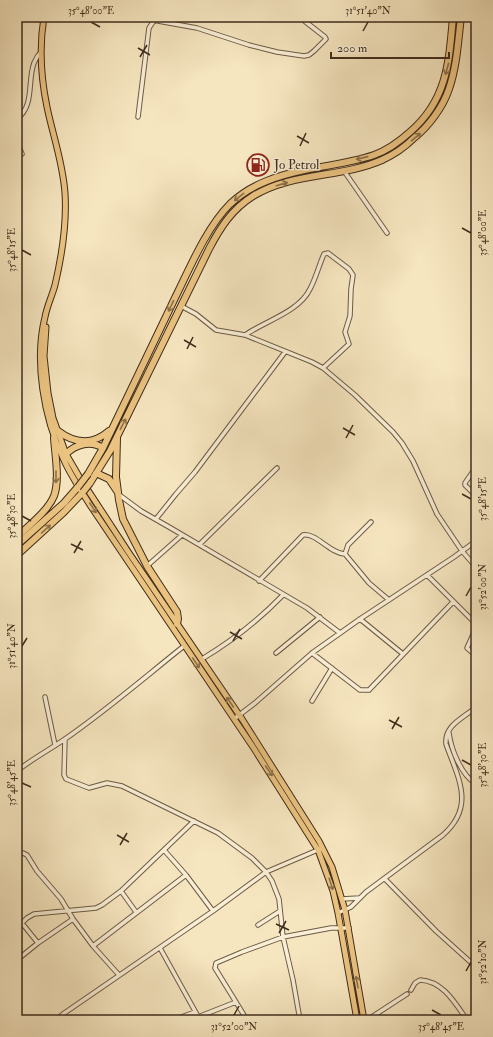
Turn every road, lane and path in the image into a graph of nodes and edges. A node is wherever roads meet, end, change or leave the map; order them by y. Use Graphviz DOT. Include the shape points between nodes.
graph roads {
  1 [pos="44,17"];
  2 [pos="295,17"];
  3 [pos="453,17"];
  4 [pos="461,17"];
  5 [pos="157,18"];
  6 [pos="41,52"];
  7 [pos="138,117"];
  8 [pos="17,119"];
  9 [pos="17,142"];
  10 [pos="22,154"];
  11 [pos="344,171"];
  12 [pos="387,233"];
  13 [pos="191,264"];
  14 [pos="199,268"];
  15 [pos="181,306"];
  16 [pos="245,335"];
  17 [pos="285,352"];
  18 [pos="323,368"];
  19 [pos="44,373"];
  20 [pos="112,428"];
  21 [pos="58,431"];
  22 [pos="117,436"];
  23 [pos="54,438"];
  24 [pos="103,448"];
  25 [pos="66,454"];
  26 [pos="476,467"];
  27 [pos="277,468"];
  28 [pos="96,473"];
  29 [pos="118,494"];
  30 [pos="476,496"];
  31 [pos="156,520"];
  32 [pos="371,522"];
  33 [pos="182,535"];
  34 [pos="17,537"];
  35 [pos="476,541"];
  36 [pos="200,544"];
  37 [pos="17,545"];
  38 [pos="462,551"];
  39 [pos="345,554"];
  40 [pos="17,555"];
  41 [pos="148,566"];
  42 [pos="476,567"];
  43 [pos="427,575"];
  44 [pos="259,581"];
  45 [pos="283,595"];
  46 [pos="389,600"];
  47 [pos="453,602"];
  48 [pos="320,617"];
  49 [pos="360,619"];
  50 [pos="476,624"];
  51 [pos="175,625"];
  52 [pos="476,628"];
  53 [pos="340,633"];
  54 [pos="184,646"];
  55 [pos="276,653"];
  56 [pos="312,653"];
  57 [pos="403,654"];
  58 [pos="476,656"];
  59 [pos="202,659"];
  60 [pos="332,668"];
  61 [pos="45,697"];
  62 [pos="312,701"];
  63 [pos="476,706"];
  64 [pos="239,715"];
  65 [pos="234,719"];
  66 [pos="448,732"];
  67 [pos="65,739"];
  68 [pos="55,745"];
  69 [pos="17,772"];
  70 [pos="476,784"];
  71 [pos="194,821"];
  72 [pos="321,849"];
  73 [pos="164,850"];
  74 [pos="17,853"];
  75 [pos="266,872"];
  76 [pos="186,875"];
  77 [pos="385,879"];
  78 [pos="121,891"];
  79 [pos="360,898"];
  80 [pos="342,899"];
  81 [pos="68,910"];
  82 [pos="346,910"];
  83 [pos="280,911"];
  84 [pos="136,912"];
  85 [pos="213,912"];
  86 [pos="338,913"];
  87 [pos="17,917"];
  88 [pos="73,919"];
  89 [pos="22,923"];
  90 [pos="258,925"];
  91 [pos="17,928"];
  92 [pos="341,928"];
  93 [pos="348,928"];
  94 [pos="283,937"];
  95 [pos="38,943"];
  96 [pos="93,946"];
  97 [pos="160,948"];
  98 [pos="17,960"];
  99 [pos="476,967"];
  100 [pos="119,974"];
  101 [pos="411,990"];
  102 [pos="407,994"];
  103 [pos="236,1002"];
  104 [pos="195,1012"];
  105 [pos="199,1018"];
  106 [pos="56,1020"];
  107 [pos="173,1020"];
  108 [pos="247,1020"];
  109 [pos="300,1020"];
  110 [pos="357,1020"];
  111 [pos="364,1020"];
  112 [pos="367,1020"];
  113 [pos="466,1020"];
  1 -- 6 [label="main road"];
  2 -- 5 [label="street" via="302,19 326,39 309,55 277,52 202,29 158,21"];
  3 -- 13 [label="highway, one-way" via="449,60 443,82 435,102 422,122 402,139 366,158 261,182 230,204 212,226"];
  11 -- 4 [label="highway, one-way" via="373,164 391,156 422,132 432,120 449,90"];
  5 -- 7 [label="street" via="149,28"];
  6 -- 8 [label="street" via="34,63 26,110"];
  6 -- 19 [label="main road" via="43,82 64,179 66,204 63,247 55,286 44,317 41,338"];
  9 -- 10 [label="street"];
  11 -- 12 [label="street"];
  14 -- 11 [label="highway, one-way" via="228,217 253,196 285,182"];
  13 -- 14 [label="highway"];
  13 -- 20 [label="highway, one-way"];
  14 -- 15 [label="highway"];
  15 -- 16 [label="street" via="216,330"];
  22 -- 15 [label="highway, one-way"];
  16 -- 17 [label="street"];
  16 -- 18 [label="street" via="299,302 310,289 324,254 328,254 349,269 353,277 350,316 345,332 349,344"];
  17 -- 18 [label="street"];
  17 -- 31 [label="street"];
  18 -- 38 [label="street" via="399,438 413,461 437,514"];
  19 -- 21 [label="main road"];
  19 -- 23 [label="main road" via="46,406"];
  20 -- 21 [label="highway" via="102,437 84,442 76,442"];
  20 -- 24 [label="highway"];
  21 -- 25 [label="main road"];
  22 -- 28 [label="highway"];
  22 -- 29 [label="highway"];
  23 -- 34 [label="highway, one-way" via="54,496 46,508"];
  23 -- 51 [label="main road, one-way" via="67,467 90,505"];
  24 -- 25 [label="highway" via="97,444 84,444 76,446"];
  24 -- 37 [label="highway, bridge" via="88,474 64,503"];
  25 -- 51 [label="main road"];
  26 -- 30 [label="street" via="465,483"];
  27 -- 36 [label="street"];
  28 -- 29 [label="highway" via="109,479"];
  40 -- 28 [label="highway, one-way, bridge" via="64,512"];
  29 -- 31 [label="street"];
  29 -- 41 [label="highway" via="123,519"];
  31 -- 33 [label="street"];
  32 -- 39 [label="street" via="348,545"];
  33 -- 36 [label="street"];
  33 -- 41 [label="street"];
  35 -- 38 [label="street"];
  36 -- 44 [label="street"];
  38 -- 42 [label="street"];
  38 -- 43 [label="street"];
  39 -- 44 [label="street" via="331,550 310,535 303,535"];
  39 -- 46 [label="street" via="369,582"];
  41 -- 51 [label="highway" via="177,612"];
  43 -- 46 [label="street"];
  43 -- 47 [label="street"];
  44 -- 45 [label="street"];
  45 -- 48 [label="street"];
  45 -- 59 [label="street" via="242,632"];
  46 -- 49 [label="street"];
  47 -- 50 [label="street"];
  47 -- 57 [label="street"];
  48 -- 53 [label="street"];
  48 -- 55 [label="street"];
  49 -- 53 [label="street"];
  49 -- 57 [label="street"];
  51 -- 54 [label="main road"];
  51 -- 59 [label="main road"];
  52 -- 58 [label="street" via="467,648"];
  53 -- 56 [label="street"];
  54 -- 65 [label="main road, one-way"];
  54 -- 67 [label="street"];
  56 -- 60 [label="street"];
  56 -- 64 [label="street"];
  57 -- 60 [label="street" via="366,690 360,690"];
  64 -- 59 [label="main road, one-way"];
  60 -- 62 [label="street"];
  61 -- 68 [label="street"];
  63 -- 66 [label="street"];
  64 -- 65 [label="street"];
  64 -- 72 [label="main road"];
  65 -- 72 [label="main road, one-way"];
  66 -- 70 [label="street" via="453,751 468,777"];
  66 -- 77 [label="street" via="446,744 462,794 460,812 443,835"];
  67 -- 68 [label="street"];
  67 -- 71 [label="street" via="66,779 89,788 107,783 122,786"];
  68 -- 69 [label="street"];
  71 -- 73 [label="street"];
  71 -- 75 [label="street" via="228,840"];
  72 -- 75 [label="street"];
  72 -- 80 [label="main road" via="332,867"];
  72 -- 86 [label="main road, one-way"];
  73 -- 76 [label="street"];
  73 -- 78 [label="street"];
  74 -- 81 [label="street" via="27,855"];
  75 -- 83 [label="street" via="276,889"];
  75 -- 85 [label="street"];
  76 -- 84 [label="street"];
  76 -- 85 [label="street"];
  77 -- 79 [label="street"];
  77 -- 99 [label="street"];
  78 -- 81 [label="street" via="96,908"];
  78 -- 84 [label="street"];
  79 -- 80 [label="street"];
  79 -- 82 [label="street"];
  80 -- 82 [label="main road"];
  81 -- 88 [label="street"];
  81 -- 89 [label="street" via="34,914"];
  82 -- 86 [label="street"];
  82 -- 93 [label="main road"];
  83 -- 90 [label="street"];
  83 -- 94 [label="street"];
  84 -- 96 [label="street"];
  85 -- 97 [label="street"];
  86 -- 92 [label="main road"];
  87 -- 89 [label="street"];
  88 -- 95 [label="street"];
  88 -- 96 [label="street"];
  89 -- 91 [label="street"];
  89 -- 95 [label="street"];
  92 -- 93 [label="street"];
  92 -- 94 [label="street"];
  92 -- 110 [label="main road"];
  111 -- 93 [label="main road, one-way"];
  94 -- 103 [label="street" via="216,963 215,968"];
  94 -- 109 [label="street"];
  95 -- 98 [label="street"];
  96 -- 100 [label="street"];
  97 -- 100 [label="street"];
  97 -- 104 [label="street"];
  100 -- 106 [label="street"];
  101 -- 113 [label="street" via="420,980 437,985 456,1004"];
  102 -- 112 [label="street"];
  103 -- 105 [label="street"];
  103 -- 108 [label="street"];
  104 -- 105 [label="street"];
  104 -- 107 [label="street"];
}
